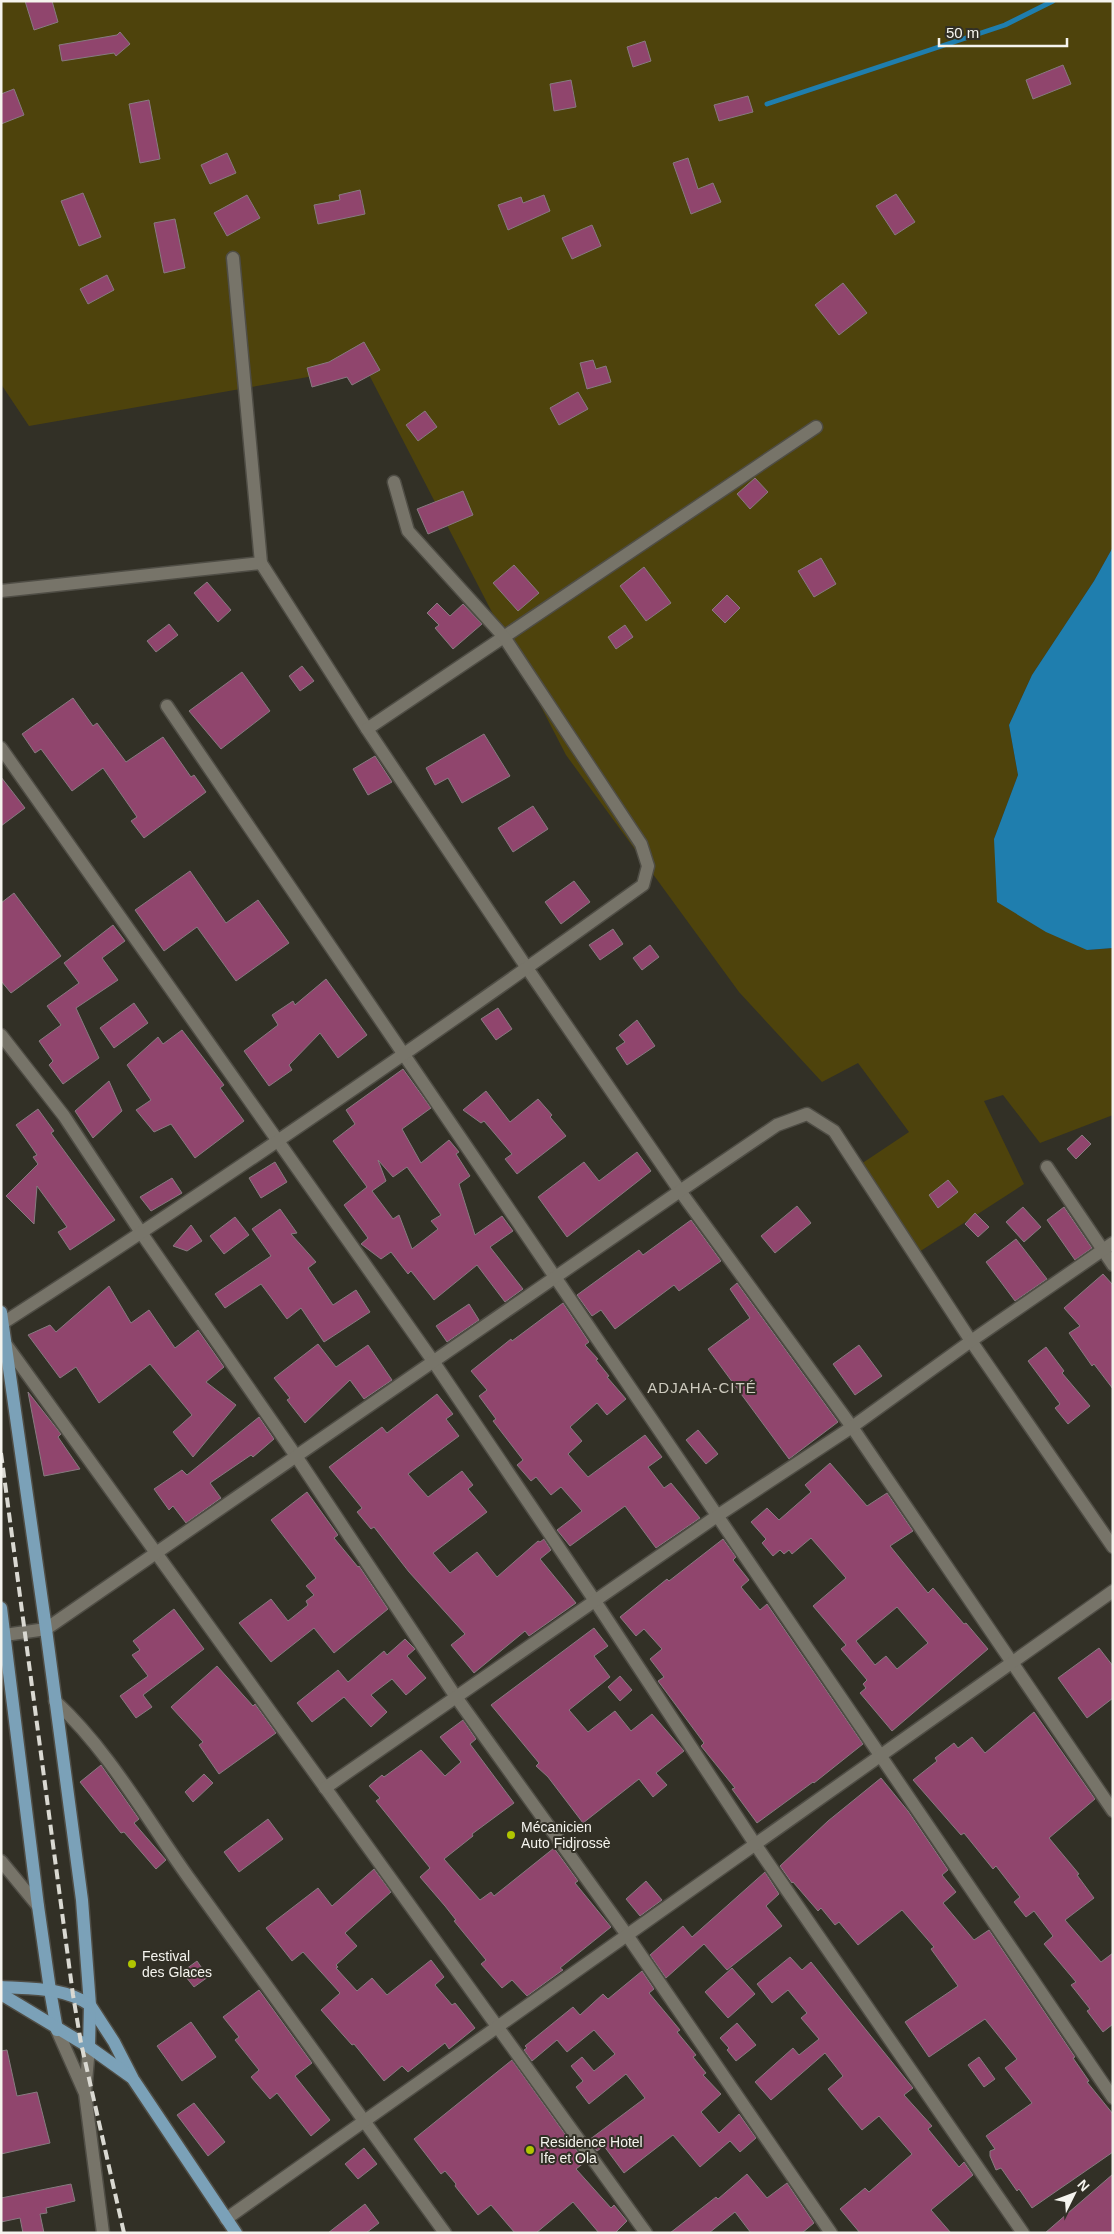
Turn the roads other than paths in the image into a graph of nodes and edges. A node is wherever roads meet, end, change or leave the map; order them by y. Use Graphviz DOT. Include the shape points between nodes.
graph roads {
  1 [pos="234,258"];
  2 [pos="816,427"];
  3 [pos="394,482"];
  4 [pos="262,563"];
  5 [pos="1,591"];
  6 [pos="504,637"];
  7 [pos="167,706"];
  8 [pos="366,729"];
  9 [pos="1,748"];
  10 [pos="527,968"];
  11 [pos="1,1035"];
  12 [pos="403,1054"];
  13 [pos="279,1140"];
  14 [pos="1046,1167"];
  15 [pos="680,1190"];
  16 [pos="142,1234"];
  17 [pos="1108,1246"];
  18 [pos="1113,1265"];
  19 [pos="555,1277"];
  20 [pos="2,1317"];
  21 [pos="971,1341"];
  22 [pos="4,1346"];
  23 [pos="434,1361"];
  24 [pos="852,1427"];
  25 [pos="296,1456"];
  26 [pos="717,1516"];
  27 [pos="1113,1547"];
  28 [pos="156,1553"];
  29 [pos="1113,1591"];
  30 [pos="595,1601"];
  31 [pos="1,1608"];
  32 [pos="46,1629"];
  33 [pos="5,1635"];
  34 [pos="1014,1662"];
  35 [pos="456,1697"];
  36 [pos="55,1701"];
  37 [pos="880,1756"];
  38 [pos="325,1788"];
  39 [pos="1113,1811"];
  40 [pos="755,1844"];
  41 [pos="1,1861"];
  42 [pos="38,1906"];
  43 [pos="626,1936"];
  44 [pos="1,1988"];
  45 [pos="50,1990"];
  46 [pos="1,1994"];
  47 [pos="90,2005"];
  48 [pos="498,2027"];
  49 [pos="57,2030"];
  50 [pos="89,2047"];
  51 [pos="133,2079"];
  52 [pos="85,2094"];
  53 [pos="1113,2098"];
  54 [pos="364,2123"];
  55 [pos="226,2219"];
  56 [pos="103,2233"];
  57 [pos="236,2233"];
  58 [pos="445,2233"];
  59 [pos="646,2233"];
  60 [pos="831,2233"];
  61 [pos="1023,2233"];
  1 -- 4 [label="street"];
  2 -- 6 [label="street"];
  3 -- 6 [label="street" via="408,531"];
  4 -- 5 [label="street"];
  4 -- 8 [label="street"];
  6 -- 8 [label="street"];
  6 -- 10 [label="street" via="641,844 648,866 644,885"];
  7 -- 12 [label="street"];
  8 -- 10 [label="street"];
  9 -- 13 [label="street"];
  10 -- 12 [label="street"];
  10 -- 15 [label="street"];
  11 -- 16 [label="street" via="64,1116"];
  12 -- 13 [label="street"];
  12 -- 19 [label="street"];
  13 -- 16 [label="street"];
  13 -- 23 [label="street"];
  14 -- 17 [label="street"];
  15 -- 19 [label="street"];
  15 -- 21 [label="street" via="777,1125 807,1114 834,1131"];
  15 -- 24 [label="street"];
  16 -- 20 [label="street"];
  16 -- 25 [label="street"];
  17 -- 18 [label="street"];
  17 -- 21 [label="street"];
  19 -- 23 [label="street"];
  19 -- 26 [label="street"];
  20 -- 22 [label="main road"];
  21 -- 24 [label="street"];
  21 -- 27 [label="street"];
  22 -- 28 [label="street"];
  22 -- 32 [label="main road"];
  23 -- 25 [label="street"];
  23 -- 30 [label="street"];
  24 -- 26 [label="street"];
  24 -- 34 [label="street"];
  25 -- 28 [label="street"];
  25 -- 35 [label="street"];
  26 -- 30 [label="street"];
  26 -- 37 [label="street"];
  28 -- 32 [label="street"];
  28 -- 38 [label="street"];
  29 -- 34 [label="street"];
  30 -- 35 [label="street"];
  30 -- 40 [label="street"];
  31 -- 33 [label="main road"];
  32 -- 33 [label="street"];
  32 -- 36 [label="main road"];
  33 -- 42 [label="main road"];
  34 -- 37 [label="street"];
  34 -- 39 [label="street"];
  35 -- 38 [label="street"];
  35 -- 43 [label="street"];
  36 -- 47 [label="main road" via="82,1900"];
  36 -- 54 [label="street" via="109,1760 186,1875"];
  37 -- 40 [label="street"];
  37 -- 53 [label="street"];
  38 -- 48 [label="street"];
  40 -- 43 [label="street"];
  40 -- 61 [label="street"];
  41 -- 42 [label="street"];
  42 -- 45 [label="main road"];
  43 -- 48 [label="street"];
  43 -- 60 [label="street"];
  44 -- 45 [label="main road"];
  45 -- 47 [label="main road" via="73,1995"];
  45 -- 49 [label="main road"];
  46 -- 49 [label="main road"];
  47 -- 50 [label="main road"];
  47 -- 51 [label="main road"];
  48 -- 54 [label="street"];
  48 -- 59 [label="street"];
  49 -- 50 [label="main road"];
  49 -- 52 [label="street"];
  50 -- 51 [label="main road"];
  50 -- 52 [label="street"];
  51 -- 55 [label="main road"];
  52 -- 56 [label="street"];
  54 -- 55 [label="street"];
  54 -- 58 [label="street"];
  55 -- 57 [label="main road"];
}
